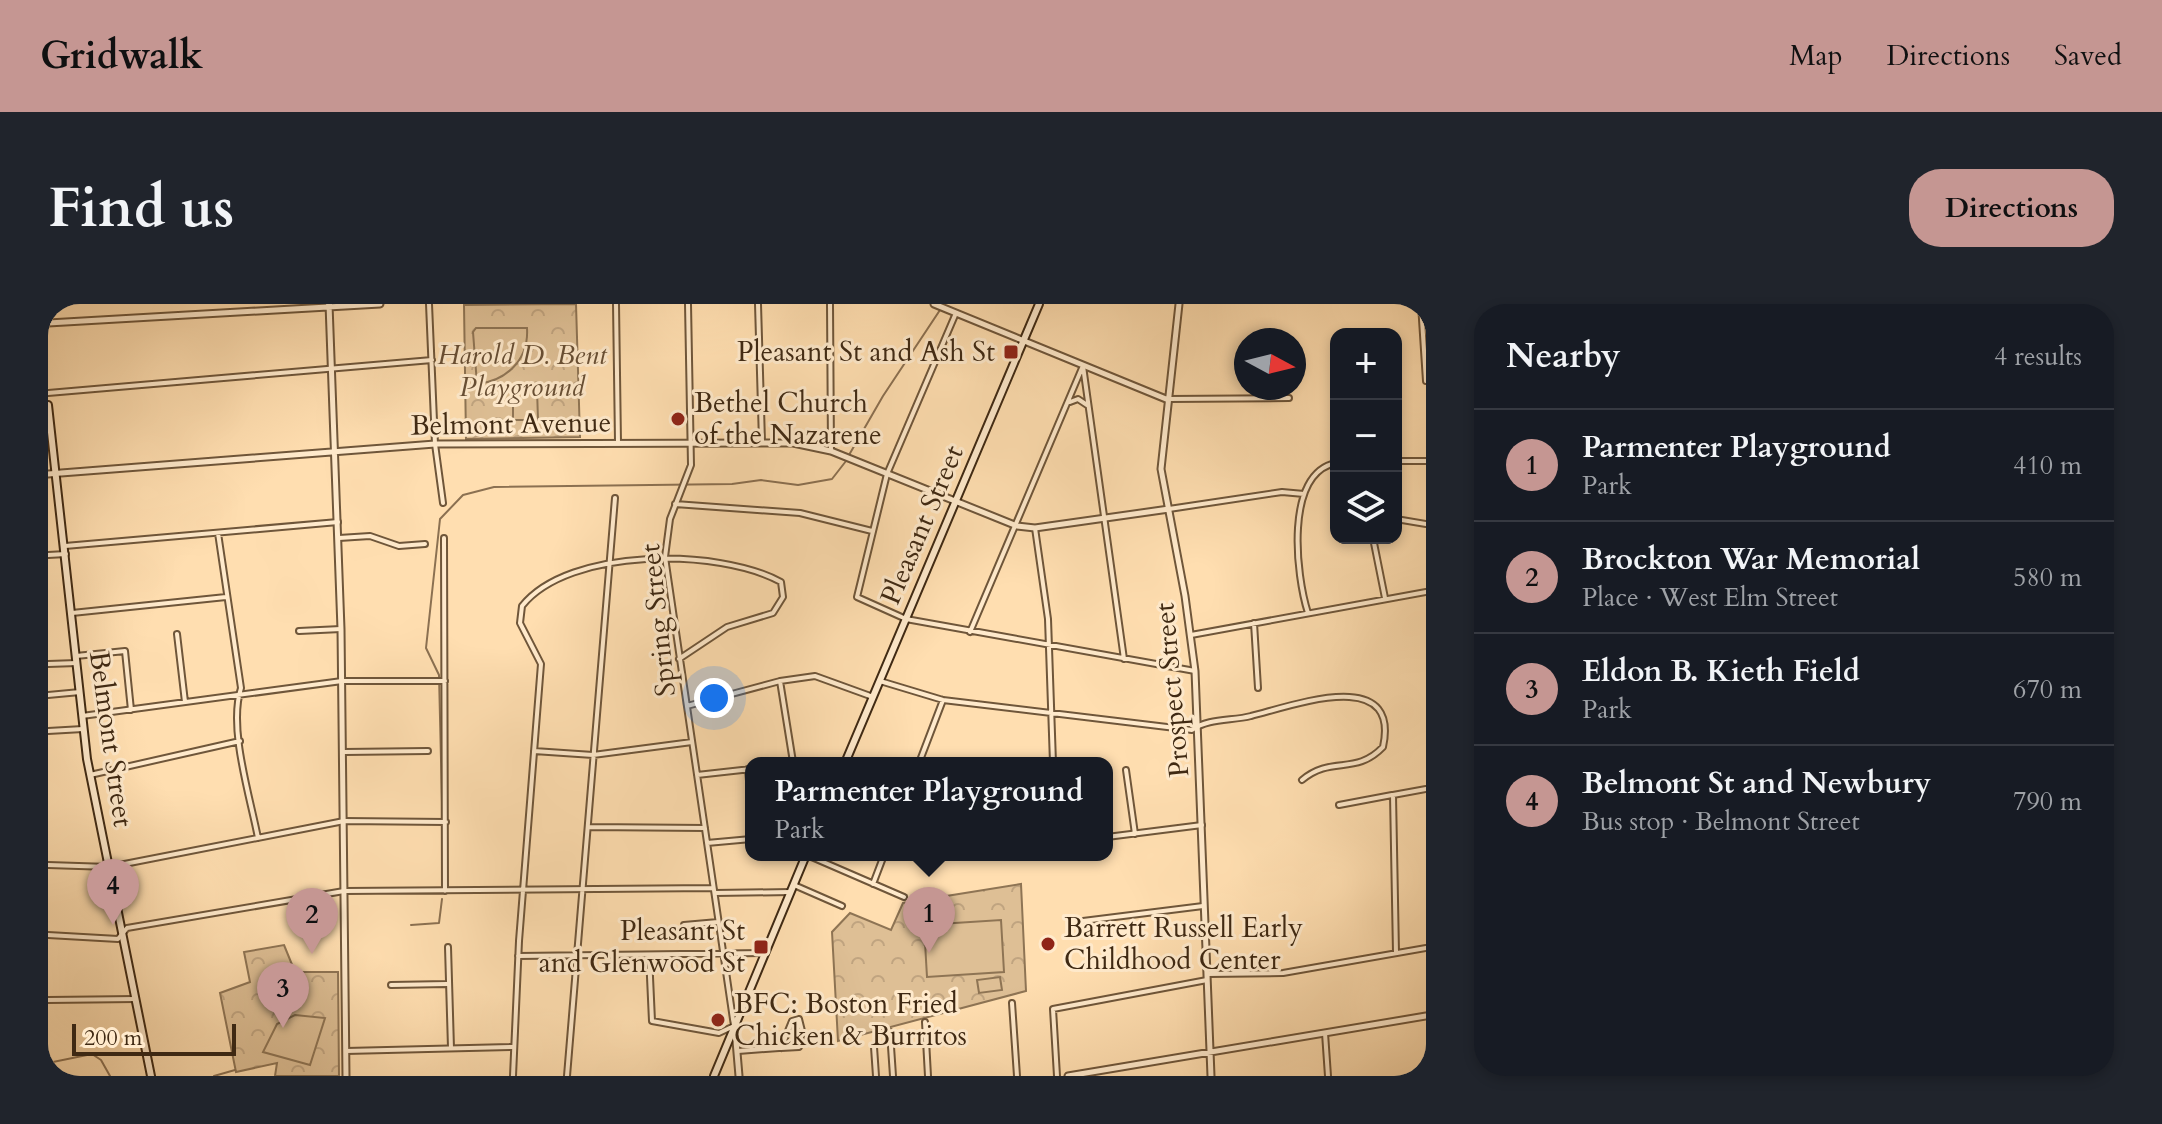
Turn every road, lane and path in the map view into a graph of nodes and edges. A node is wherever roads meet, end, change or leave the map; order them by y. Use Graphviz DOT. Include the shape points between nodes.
graph roads {
  1 [pos="380,304"];
  2 [pos="429,304"];
  3 [pos="616,304"];
  4 [pos="688,304"];
  5 [pos="758,304"];
  6 [pos="830,304"];
  7 [pos="1039,304"];
  8 [pos="1179,304"];
  9 [pos="1421,304"];
  10 [pos="329,305"];
  11 [pos="940,306"];
  12 [pos="956,313"];
  13 [pos="48,323"];
  14 [pos="1023,340"];
  15 [pos="432,360"];
  16 [pos="1083,366"];
  17 [pos="332,367"];
  18 [pos="1426,381"];
  19 [pos="48,393"];
  20 [pos="1234,398"];
  21 [pos="1166,399"];
  22 [pos="1068,403"];
  23 [pos="48,405"];
  24 [pos="1088,406"];
  25 [pos="618,442"];
  26 [pos="762,442"];
  27 [pos="690,443"];
  28 [pos="435,444"];
  29 [pos="335,450"];
  30 [pos="831,451"];
  31 [pos="1402,461"];
  32 [pos="1426,461"];
  33 [pos="1330,466"];
  34 [pos="57,472"];
  35 [pos="48,474"];
  36 [pos="887,474"];
  37 [pos="1304,494"];
  38 [pos="615,498"];
  39 [pos="443,503"];
  40 [pos="956,503"];
  41 [pos="675,504"];
  42 [pos="1169,509"];
  43 [pos="1102,519"];
  44 [pos="1402,520"];
  45 [pos="338,522"];
  46 [pos="1426,524"];
  47 [pos="1017,526"];
  48 [pos="1035,528"];
  49 [pos="872,531"];
  50 [pos="218,533"];
  51 [pos="339,538"];
  52 [pos="444,538"];
  53 [pos="425,544"];
  54 [pos="1374,544"];
  55 [pos="65,546"];
  56 [pos="66,554"];
  57 [pos="48,555"];
  58 [pos="665,557"];
  59 [pos="609,564"];
  60 [pos="1426,592"];
  61 [pos="226,597"];
  62 [pos="1385,598"];
  63 [pos="72,613"];
  64 [pos="1308,613"];
  65 [pos="906,619"];
  66 [pos="1254,623"];
  67 [pos="341,629"];
  68 [pos="299,631"];
  69 [pos="970,632"];
  70 [pos="177,634"];
  71 [pos="1191,635"];
  72 [pos="1050,646"];
  73 [pos="76,659"];
  74 [pos="679,659"];
  75 [pos="1124,659"];
  76 [pos="48,664"];
  77 [pos="1195,671"];
  78 [pos="342,681"];
  79 [pos="441,681"];
  80 [pos="780,681"];
  81 [pos="880,681"];
  82 [pos="1258,688"];
  83 [pos="80,692"];
  84 [pos="48,695"];
  85 [pos="237,697"];
  86 [pos="873,697"];
  87 [pos="943,700"];
  88 [pos="185,702"];
  89 [pos="687,706"];
  90 [pos="131,710"];
  91 [pos="1052,714"];
  92 [pos="82,716"];
  93 [pos="1197,726"];
  94 [pos="83,729"];
  95 [pos="48,731"];
  96 [pos="240,741"];
  97 [pos="692,742"];
  98 [pos="428,751"];
  99 [pos="534,751"];
  100 [pos="344,752"];
  101 [pos="593,755"];
  102 [pos="790,757"];
  103 [pos="848,757"];
  104 [pos="921,757"];
  105 [pos="1053,757"];
  106 [pos="745,769"];
  107 [pos="1126,770"];
  108 [pos="90,775"];
  109 [pos="697,775"];
  110 [pos="1302,780"];
  111 [pos="1426,789"];
  112 [pos="1393,795"];
  113 [pos="1339,805"];
  114 [pos="344,821"];
  115 [pos="446,822"];
  116 [pos="1202,825"];
  117 [pos="589,827"];
  118 [pos="705,828"];
  119 [pos="1135,834"];
  120 [pos="1113,836"];
  121 [pos="258,838"];
  122 [pos="745,840"];
  123 [pos="707,843"];
  124 [pos="804,861"];
  125 [pos="821,861"];
  126 [pos="882,861"];
  127 [pos="48,865"];
  128 [pos="109,867"];
  129 [pos="873,884"];
  130 [pos="584,887"];
  131 [pos="792,888"];
  132 [pos="523,890"];
  133 [pos="344,891"];
  134 [pos="445,891"];
  135 [pos="714,891"];
  136 [pos="904,897"];
  137 [pos="1204,905"];
  138 [pos="842,906"];
  139 [pos="718,922"];
  140 [pos="1075,922"];
  141 [pos="684,925"];
  142 [pos="48,935"];
  143 [pos="121,935"];
  144 [pos="448,947"];
  145 [pos="1426,948"];
  146 [pos="766,953"];
  147 [pos="1396,953"];
  148 [pos="649,955"];
  149 [pos="724,955"];
  150 [pos="518,956"];
  151 [pos="579,956"];
  152 [pos="1207,977"];
  153 [pos="447,984"];
  154 [pos="391,985"];
  155 [pos="136,999"];
  156 [pos="48,1000"];
  157 [pos="1012,1003"];
  158 [pos="1426,1016"];
  159 [pos="925,1022"];
  160 [pos="734,1026"];
  161 [pos="890,1032"];
  162 [pos="1325,1033"];
  163 [pos="512,1047"];
  164 [pos="874,1047"];
  165 [pos="781,1048"];
  166 [pos="451,1049"];
  167 [pos="346,1051"];
  168 [pos="738,1051"];
  169 [pos="1210,1053"];
  170 [pos="151,1076"];
  171 [pos="346,1076"];
  172 [pos="513,1076"];
  173 [pos="567,1076"];
  174 [pos="714,1076"];
  175 [pos="739,1076"];
  176 [pos="876,1076"];
  177 [pos="893,1076"];
  178 [pos="928,1076"];
  179 [pos="1017,1076"];
  180 [pos="1057,1076"];
  181 [pos="1068,1076"];
  182 [pos="1211,1076"];
  183 [pos="1328,1076"];
  1 -- 10 [label="street"];
  2 -- 15 [label="street"];
  3 -- 25 [label="street"];
  4 -- 27 [label="street, Spring Street"];
  5 -- 26 [label="street"];
  6 -- 30 [label="street"];
  7 -- 14 [label="main road, Pleasant Street"];
  8 -- 21 [label="street, Prospect Street"];
  9 -- 18 [label="street"];
  10 -- 13 [label="street"];
  10 -- 17 [label="street"];
  11 -- 12 [label="street"];
  12 -- 14 [label="street"];
  12 -- 36 [label="street"];
  14 -- 16 [label="street"];
  14 -- 40 [label="main road, Pleasant Street"];
  15 -- 17 [label="street"];
  15 -- 28 [label="street"];
  16 -- 21 [label="street"];
  16 -- 22 [label="street"];
  16 -- 24 [label="street"];
  17 -- 19 [label="street"];
  17 -- 29 [label="street"];
  20 -- 21 [label="street"];
  21 -- 42 [label="street, Prospect Street" via="1161,469"];
  22 -- 24 [label="street" via="1078,399"];
  22 -- 47 [label="street"];
  23 -- 34 [label="main road, Belmont Street"];
  24 -- 43 [label="street"];
  25 -- 27 [label="street, Belmont Avenue"];
  25 -- 28 [label="street, Belmont Avenue"];
  26 -- 27 [label="street, Belmont Avenue"];
  26 -- 30 [label="street, Belmont Avenue"];
  27 -- 41 [label="street, Spring Street" via="686,479"];
  28 -- 29 [label="street, Belmont Avenue"];
  28 -- 39 [label="street"];
  29 -- 34 [label="street, Belmont Avenue"];
  29 -- 45 [label="street"];
  30 -- 36 [label="street, Belmont Avenue"];
  31 -- 32 [label="street"];
  33 -- 37 [label="street" via="1317,471"];
  34 -- 35 [label="street, Belmont Avenue"];
  34 -- 55 [label="main road, Belmont Street"];
  36 -- 40 [label="street, Belmont Avenue"];
  36 -- 49 [label="street"];
  37 -- 42 [label="street"];
  37 -- 64 [label="street" via="1298,552"];
  38 -- 59 [label="street"];
  40 -- 47 [label="street, Belmont Avenue"];
  40 -- 65 [label="main road, Pleasant Street"];
  41 -- 49 [label="street" via="800,513"];
  41 -- 58 [label="street, Spring Street"];
  42 -- 43 [label="street, Belmont Avenue"];
  42 -- 71 [label="street, Prospect Street"];
  43 -- 48 [label="street, Belmont Avenue"];
  43 -- 75 [label="street"];
  44 -- 46 [label="street"];
  45 -- 50 [label="street"];
  45 -- 51 [label="street"];
  47 -- 48 [label="street, Belmont Avenue"];
  47 -- 69 [label="street"];
  48 -- 72 [label="street"];
  49 -- 65 [label="street" via="857,597"];
  50 -- 55 [label="street"];
  50 -- 61 [label="street"];
  51 -- 53 [label="street" via="370,536 399,546"];
  51 -- 67 [label="street"];
  52 -- 79 [label="street"];
  54 -- 62 [label="street"];
  55 -- 56 [label="main road, Belmont Street"];
  56 -- 57 [label="street"];
  56 -- 63 [label="main road, Belmont Street"];
  58 -- 59 [label="street"];
  58 -- 74 [label="street, Spring Street"];
  58 -- 74 [label="street" via="754,570 781,582 784,590 773,613 727,627"];
  59 -- 99 [label="street" via="546,587 522,606 520,623 541,664"];
  59 -- 101 [label="street"];
  60 -- 62 [label="street"];
  61 -- 63 [label="street"];
  61 -- 85 [label="street" via="241,688"];
  62 -- 64 [label="street"];
  63 -- 73 [label="main road, Belmont Street"];
  64 -- 66 [label="street"];
  65 -- 69 [label="street"];
  65 -- 81 [label="main road, Pleasant Street"];
  66 -- 71 [label="street"];
  66 -- 82 [label="street"];
  67 -- 68 [label="street"];
  67 -- 78 [label="street"];
  69 -- 72 [label="street"];
  70 -- 88 [label="street"];
  71 -- 77 [label="street, Prospect Street"];
  72 -- 75 [label="street"];
  72 -- 91 [label="street"];
  73 -- 76 [label="street"];
  73 -- 83 [label="main road, Belmont Street"];
  73 -- 90 [label="street" via="125,651"];
  74 -- 89 [label="street, Spring Street"];
  75 -- 77 [label="street"];
  77 -- 93 [label="street, Prospect Street"];
  78 -- 79 [label="street"];
  78 -- 85 [label="street"];
  78 -- 100 [label="street"];
  79 -- 115 [label="street"];
  80 -- 86 [label="street" via="815,676"];
  80 -- 89 [label="street"];
  80 -- 102 [label="street"];
  81 -- 86 [label="main road, Pleasant Street"];
  81 -- 87 [label="street"];
  83 -- 84 [label="street"];
  83 -- 92 [label="main road, Belmont Street"];
  85 -- 88 [label="street"];
  85 -- 96 [label="street"];
  86 -- 103 [label="main road, Pleasant Street"];
  87 -- 91 [label="street"];
  87 -- 104 [label="street"];
  88 -- 90 [label="street"];
  89 -- 97 [label="street, Spring Street"];
  90 -- 92 [label="street"];
  91 -- 93 [label="street" via="1179,729"];
  91 -- 105 [label="street"];
  92 -- 94 [label="main road, Belmont Street"];
  93 -- 110 [label="street" via="1328,697 1371,703 1383,719 1383,747 1363,762 1317,768"];
  93 -- 116 [label="street, Prospect Street"];
  94 -- 95 [label="street"];
  94 -- 108 [label="main road, Belmont Street"];
  96 -- 108 [label="street"];
  96 -- 121 [label="street"];
  97 -- 101 [label="street"];
  97 -- 109 [label="street, Spring Street"];
  98 -- 100 [label="street"];
  99 -- 101 [label="street"];
  99 -- 132 [label="street"];
  100 -- 114 [label="street"];
  101 -- 117 [label="street"];
  106 -- 109 [label="street"];
  107 -- 119 [label="street"];
  108 -- 128 [label="main road, Belmont Street"];
  109 -- 118 [label="street, Spring Street"];
  111 -- 112 [label="street"];
  112 -- 113 [label="street"];
  112 -- 147 [label="street"];
  114 -- 115 [label="street"];
  114 -- 121 [label="street"];
  114 -- 133 [label="street"];
  115 -- 134 [label="street"];
  116 -- 119 [label="street"];
  116 -- 137 [label="street, Prospect Street"];
  117 -- 118 [label="street"];
  117 -- 130 [label="street"];
  118 -- 123 [label="street, Spring Street"];
  119 -- 120 [label="street"];
  121 -- 128 [label="street"];
  122 -- 123 [label="street"];
  123 -- 135 [label="street, Spring Street"];
  124 -- 131 [label="main road"];
  125 -- 129 [label="street"];
  126 -- 129 [label="street"];
  127 -- 128 [label="street"];
  128 -- 143 [label="main road, Belmont Street"];
  129 -- 136 [label="street"];
  130 -- 132 [label="street"];
  130 -- 135 [label="street"];
  130 -- 151 [label="street"];
  131 -- 135 [label="street"];
  131 -- 138 [label="street"];
  131 -- 146 [label="main road"];
  132 -- 134 [label="street"];
  132 -- 150 [label="street"];
  133 -- 134 [label="street"];
  133 -- 143 [label="street" via="127,928"];
  133 -- 167 [label="street"];
  135 -- 139 [label="street, Spring Street"];
  137 -- 140 [label="street"];
  137 -- 152 [label="street, Prospect Street"];
  139 -- 141 [label="street"];
  139 -- 149 [label="street, Spring Street"];
  142 -- 143 [label="street"];
  143 -- 155 [label="main road, Belmont Street"];
  144 -- 153 [label="street"];
  145 -- 147 [label="street"];
  146 -- 149 [label="street"];
  146 -- 160 [label="main road"];
  147 -- 152 [label="street" via="1283,973"];
  148 -- 149 [label="street"];
  148 -- 151 [label="street"];
  148 -- 160 [label="street" via="652,1021 719,1033"];
  149 -- 160 [label="street, Spring Street"];
  150 -- 151 [label="street"];
  150 -- 163 [label="street"];
  151 -- 173 [label="street"];
  152 -- 169 [label="street, Prospect Street"];
  152 -- 180 [label="street" via="1053,1009"];
  153 -- 154 [label="street"];
  153 -- 166 [label="street"];
  155 -- 156 [label="street"];
  155 -- 170 [label="main road, Belmont Street"];
  157 -- 179 [label="street"];
  158 -- 162 [label="street"];
  159 -- 178 [label="street"];
  160 -- 168 [label="street, Spring Street"];
  160 -- 174 [label="main road"];
  161 -- 177 [label="street"];
  162 -- 169 [label="street"];
  162 -- 183 [label="street"];
  163 -- 166 [label="street"];
  163 -- 172 [label="street"];
  164 -- 176 [label="street"];
  165 -- 165 [label="street" via="801,1044 799,1019 792,1021"];
  165 -- 168 [label="street"];
  166 -- 167 [label="street"];
  167 -- 171 [label="street"];
  168 -- 175 [label="street, Spring Street"];
  169 -- 181 [label="street"];
  169 -- 182 [label="street, Prospect Street"];
}
